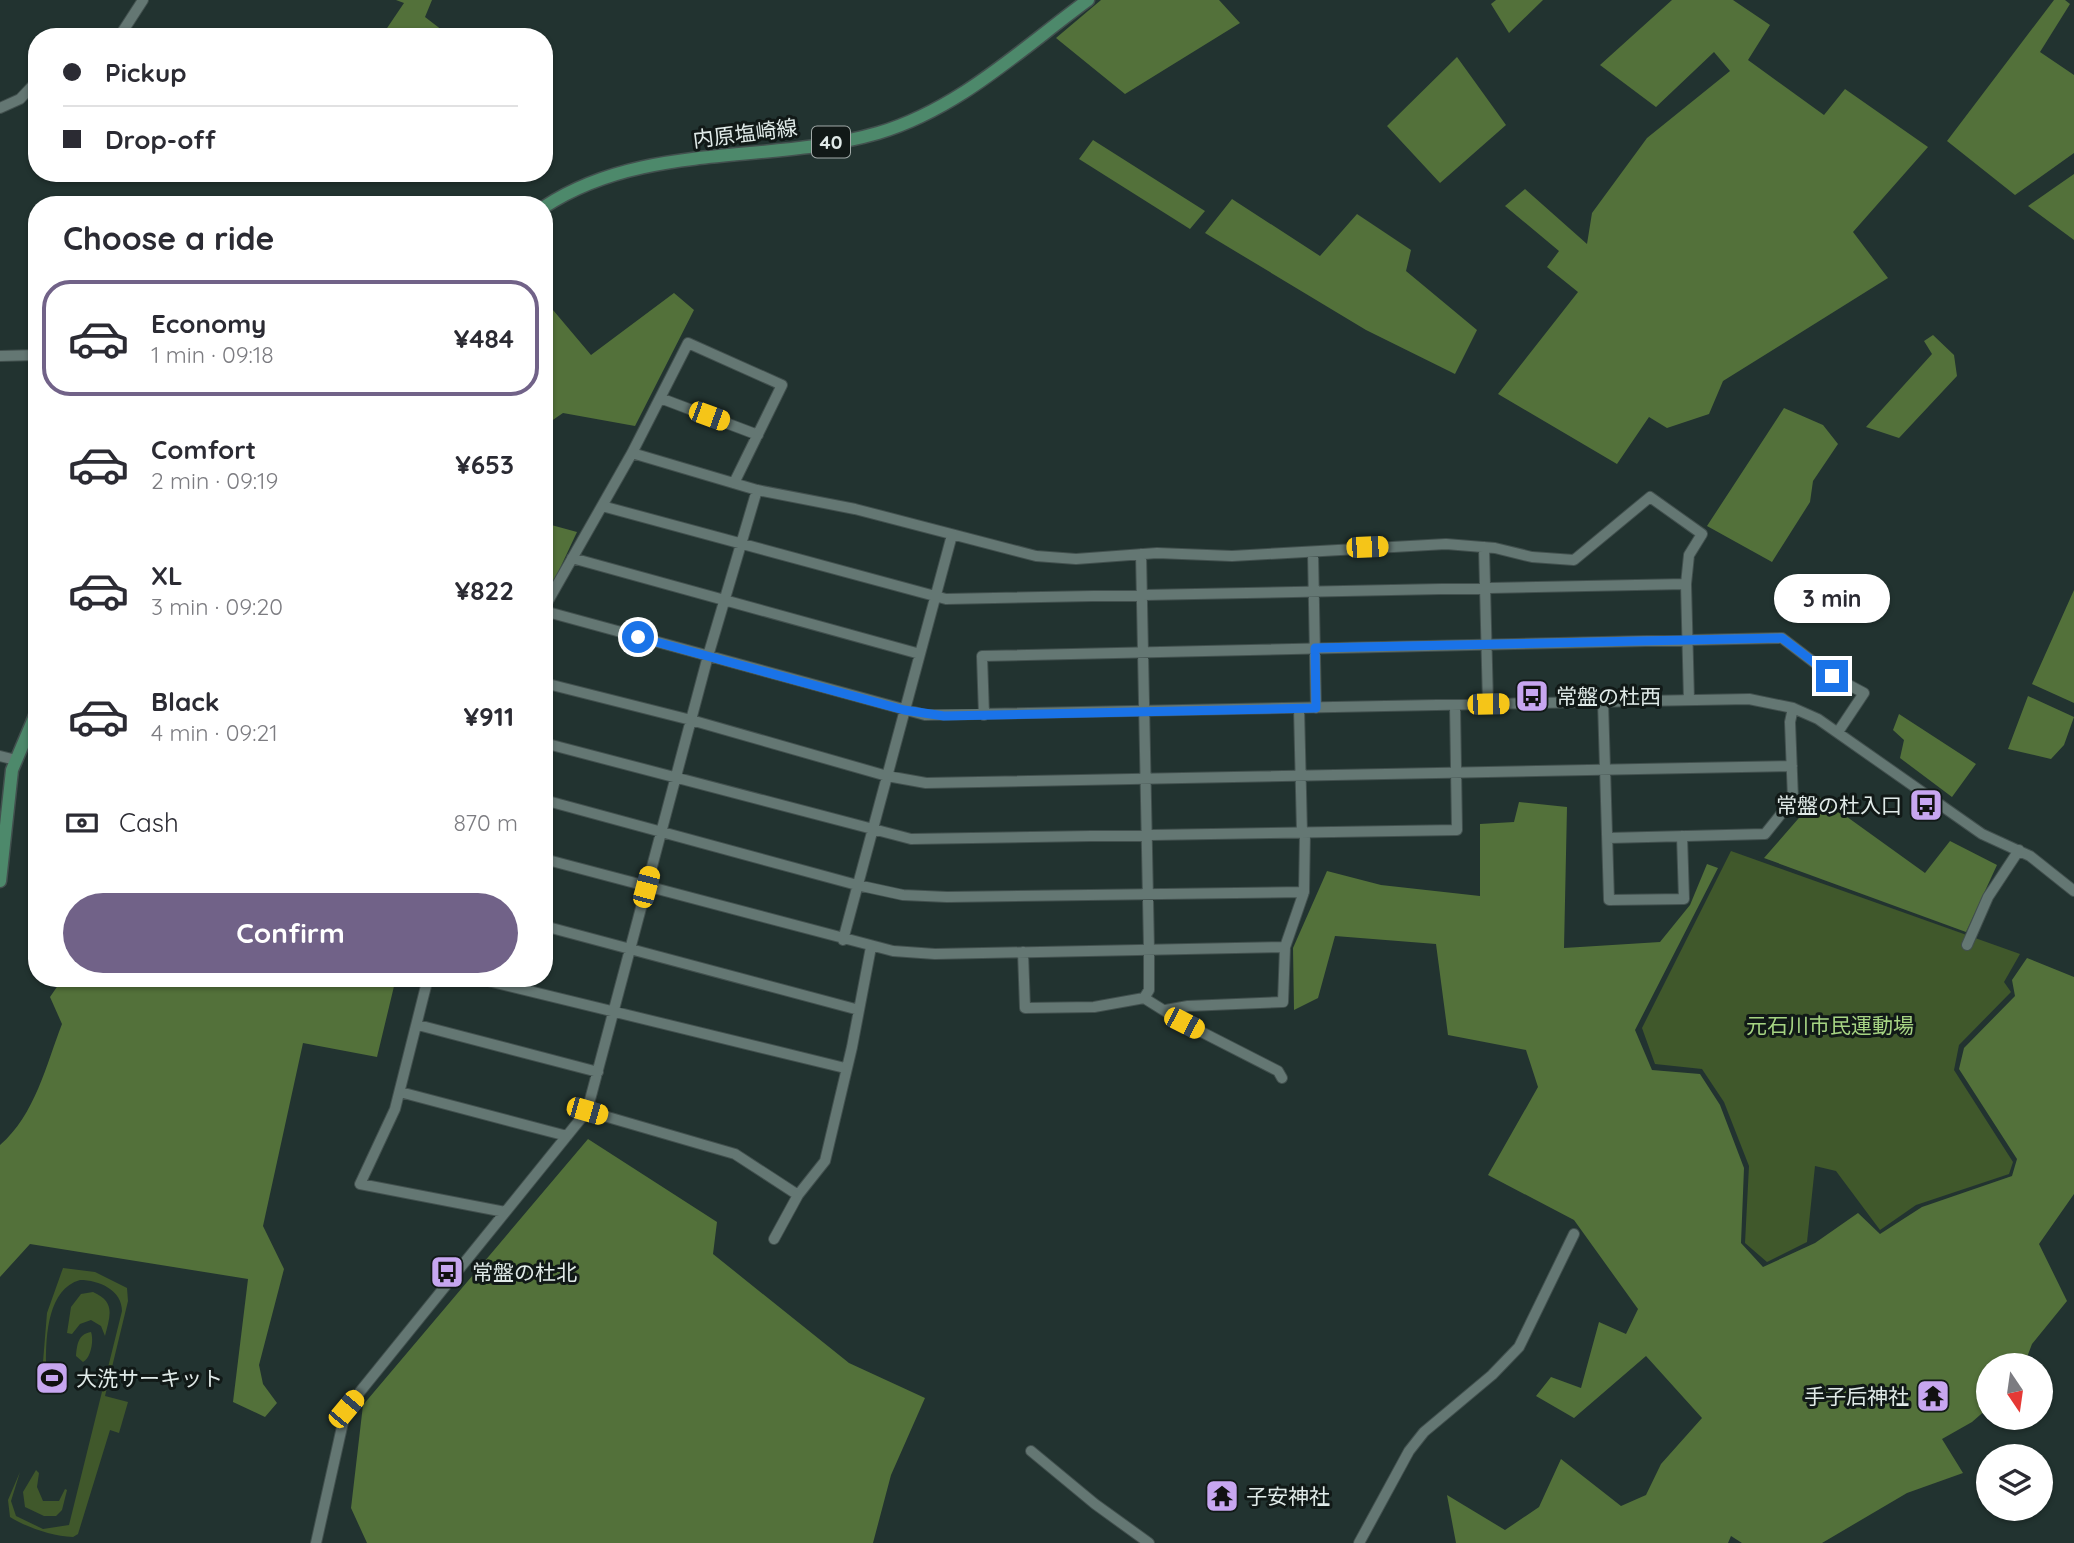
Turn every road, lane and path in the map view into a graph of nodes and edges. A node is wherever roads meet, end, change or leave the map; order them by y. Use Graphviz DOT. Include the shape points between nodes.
graph roads {
  1 [pos="143,0"];
  2 [pos="1088,0"];
  3 [pos="124,28"];
  4 [pos="28,91"];
  5 [pos="0,108"];
  6 [pos="553,202"];
  7 [pos="28,355"];
  8 [pos="0,356"];
  9 [pos="660,398"];
  10 [pos="758,435"];
  11 [pos="632,453"];
  12 [pos="734,483"];
  13 [pos="757,490"];
  14 [pos="602,506"];
  15 [pos="952,535"];
  16 [pos="740,545"];
  17 [pos="1484,547"];
  18 [pos="1312,553"];
  19 [pos="1141,554"];
  20 [pos="572,558"];
  21 [pos="1686,584"];
  22 [pos="1486,588"];
  23 [pos="1313,591"];
  24 [pos="553,593"];
  25 [pos="1141,594"];
  26 [pos="935,596"];
  27 [pos="724,598"];
  28 [pos="553,612"];
  29 [pos="1688,639"];
  30 [pos="1486,644"];
  31 [pos="1315,648"];
  32 [pos="1142,651"];
  33 [pos="920,654"];
  34 [pos="708,656"];
  35 [pos="553,685"];
  36 [pos="1689,700"];
  37 [pos="1603,702"];
  38 [pos="1488,704"];
  39 [pos="1455,705"];
  40 [pos="1299,708"];
  41 [pos="1316,708"];
  42 [pos="1793,708"];
  43 [pos="904,710"];
  44 [pos="1144,712"];
  45 [pos="984,715"];
  46 [pos="691,720"];
  47 [pos="28,732"];
  48 [pos="1838,732"];
  49 [pos="553,745"];
  50 [pos="0,756"];
  51 [pos="16,760"];
  52 [pos="1792,766"];
  53 [pos="1605,769"];
  54 [pos="1456,772"];
  55 [pos="1301,775"];
  56 [pos="887,776"];
  57 [pos="676,778"];
  58 [pos="1145,779"];
  59 [pos="553,802"];
  60 [pos="872,830"];
  61 [pos="661,831"];
  62 [pos="1303,833"];
  63 [pos="1146,836"];
  64 [pos="1682,836"];
  65 [pos="1608,838"];
  66 [pos="2020,850"];
  67 [pos="553,861"];
  68 [pos="0,881"];
  69 [pos="857,885"];
  70 [pos="646,887"];
  71 [pos="2074,891"];
  72 [pos="1147,892"];
  73 [pos="1304,892"];
  74 [pos="553,928"];
  75 [pos="843,940"];
  76 [pos="1967,945"];
  77 [pos="630,947"];
  78 [pos="871,947"];
  79 [pos="1285,947"];
  80 [pos="1149,949"];
  81 [pos="1023,952"];
  82 [pos="426,987"];
  83 [pos="511,987"];
  84 [pos="1144,998"];
  85 [pos="859,1010"];
  86 [pos="1166,1010"];
  87 [pos="612,1013"];
  88 [pos="418,1025"];
  89 [pos="845,1068"];
  90 [pos="598,1072"];
  91 [pos="1282,1078"];
  92 [pos="400,1092"];
  93 [pos="587,1111"];
  94 [pos="567,1136"];
  95 [pos="798,1195"];
  96 [pos="505,1212"];
  97 [pos="1574,1234"];
  98 [pos="774,1240"];
  99 [pos="1031,1451"];
  100 [pos="316,1543"];
  101 [pos="1149,1543"];
  102 [pos="1359,1543"];
  1 -- 3 [label="street"];
  2 -- 6 [label="main road, 内原塩崎線 / 40" via="984,80 901,125 844,140 627,169 584,184"];
  4 -- 5 [label="street"];
  7 -- 8 [label="street"];
  9 -- 10 [label="street"];
  9 -- 10 [label="street" via="688,343 782,385"];
  9 -- 11 [label="street"];
  10 -- 12 [label="street"];
  11 -- 12 [label="street"];
  11 -- 14 [label="street"];
  12 -- 13 [label="street"];
  13 -- 15 [label="street" via="855,509"];
  13 -- 16 [label="street"];
  14 -- 16 [label="street"];
  14 -- 20 [label="street"];
  15 -- 19 [label="street" via="1036,556 1076,559"];
  15 -- 26 [label="street"];
  16 -- 26 [label="street"];
  16 -- 27 [label="street"];
  17 -- 18 [label="street" via="1380,547"];
  17 -- 21 [label="street" via="1574,559 1650,497 1702,534 1689,555"];
  17 -- 22 [label="street"];
  18 -- 19 [label="street"];
  18 -- 23 [label="street"];
  19 -- 25 [label="street"];
  20 -- 24 [label="street"];
  20 -- 27 [label="street"];
  21 -- 22 [label="street"];
  21 -- 29 [label="street"];
  22 -- 23 [label="street"];
  22 -- 30 [label="street"];
  23 -- 25 [label="street"];
  23 -- 31 [label="street"];
  25 -- 26 [label="street"];
  25 -- 32 [label="street"];
  26 -- 33 [label="street"];
  27 -- 33 [label="street"];
  27 -- 34 [label="street"];
  28 -- 34 [label="street"];
  29 -- 30 [label="street"];
  29 -- 36 [label="street"];
  29 -- 48 [label="street" via="1782,638 1832,676 1864,693"];
  30 -- 31 [label="street"];
  30 -- 38 [label="street"];
  31 -- 32 [label="street"];
  31 -- 41 [label="street"];
  32 -- 44 [label="street"];
  32 -- 45 [label="street" via="982,656"];
  33 -- 43 [label="street"];
  34 -- 43 [label="street"];
  34 -- 46 [label="street"];
  35 -- 46 [label="street"];
  36 -- 37 [label="street"];
  36 -- 42 [label="street" via="1749,699"];
  37 -- 38 [label="street"];
  37 -- 53 [label="street"];
  38 -- 39 [label="street"];
  39 -- 41 [label="street"];
  39 -- 54 [label="street"];
  40 -- 41 [label="street"];
  40 -- 44 [label="street"];
  40 -- 55 [label="street"];
  42 -- 48 [label="street"];
  42 -- 52 [label="street"];
  43 -- 45 [label="street" via="925,715"];
  43 -- 56 [label="street"];
  44 -- 45 [label="street"];
  44 -- 58 [label="street"];
  46 -- 56 [label="street"];
  46 -- 57 [label="street"];
  47 -- 51 [label="main road"];
  48 -- 66 [label="street" via="1982,834"];
  49 -- 57 [label="street"];
  50 -- 51 [label="street"];
  51 -- 68 [label="main road" via="8,786"];
  52 -- 53 [label="street"];
  52 -- 64 [label="street" via="1793,799 1765,834"];
  53 -- 54 [label="street"];
  53 -- 65 [label="street"];
  54 -- 55 [label="street"];
  54 -- 62 [label="street" via="1457,830"];
  55 -- 58 [label="street"];
  55 -- 62 [label="street"];
  56 -- 58 [label="street" via="942,783"];
  56 -- 60 [label="street"];
  57 -- 60 [label="street"];
  57 -- 61 [label="street"];
  58 -- 63 [label="street"];
  59 -- 61 [label="street"];
  60 -- 63 [label="street" via="928,840"];
  60 -- 69 [label="street"];
  61 -- 69 [label="street"];
  61 -- 70 [label="street"];
  62 -- 63 [label="street"];
  62 -- 73 [label="street"];
  63 -- 72 [label="street"];
  64 -- 65 [label="street"];
  64 -- 65 [label="street" via="1684,899 1609,901"];
  66 -- 71 [label="street"];
  66 -- 76 [label="street" via="1988,897"];
  67 -- 70 [label="street"];
  69 -- 72 [label="street" via="903,895 947,897"];
  69 -- 75 [label="street"];
  70 -- 75 [label="street"];
  70 -- 77 [label="street"];
  72 -- 73 [label="street"];
  72 -- 80 [label="street"];
  73 -- 79 [label="street"];
  74 -- 77 [label="street"];
  75 -- 78 [label="street"];
  77 -- 85 [label="street"];
  77 -- 87 [label="street"];
  78 -- 81 [label="street" via="913,953"];
  78 -- 85 [label="street"];
  79 -- 80 [label="street"];
  79 -- 86 [label="street" via="1283,1002"];
  80 -- 81 [label="street"];
  80 -- 84 [label="street" via="1149,990"];
  81 -- 84 [label="street" via="1025,1008 1094,1007"];
  82 -- 88 [label="street"];
  83 -- 87 [label="street"];
  84 -- 86 [label="street"];
  85 -- 89 [label="street"];
  86 -- 91 [label="street"];
  87 -- 89 [label="street"];
  87 -- 90 [label="street"];
  88 -- 90 [label="street"];
  88 -- 92 [label="street"];
  89 -- 95 [label="street" via="825,1161"];
  90 -- 93 [label="street"];
  92 -- 94 [label="street"];
  92 -- 96 [label="street" via="360,1184"];
  93 -- 94 [label="street"];
  93 -- 95 [label="street" via="735,1154"];
  94 -- 96 [label="street"];
  95 -- 98 [label="street"];
  96 -- 100 [label="street" via="346,1409"];
  97 -- 102 [label="street" via="1519,1347 1423,1432"];
  99 -- 101 [label="street"];
}
